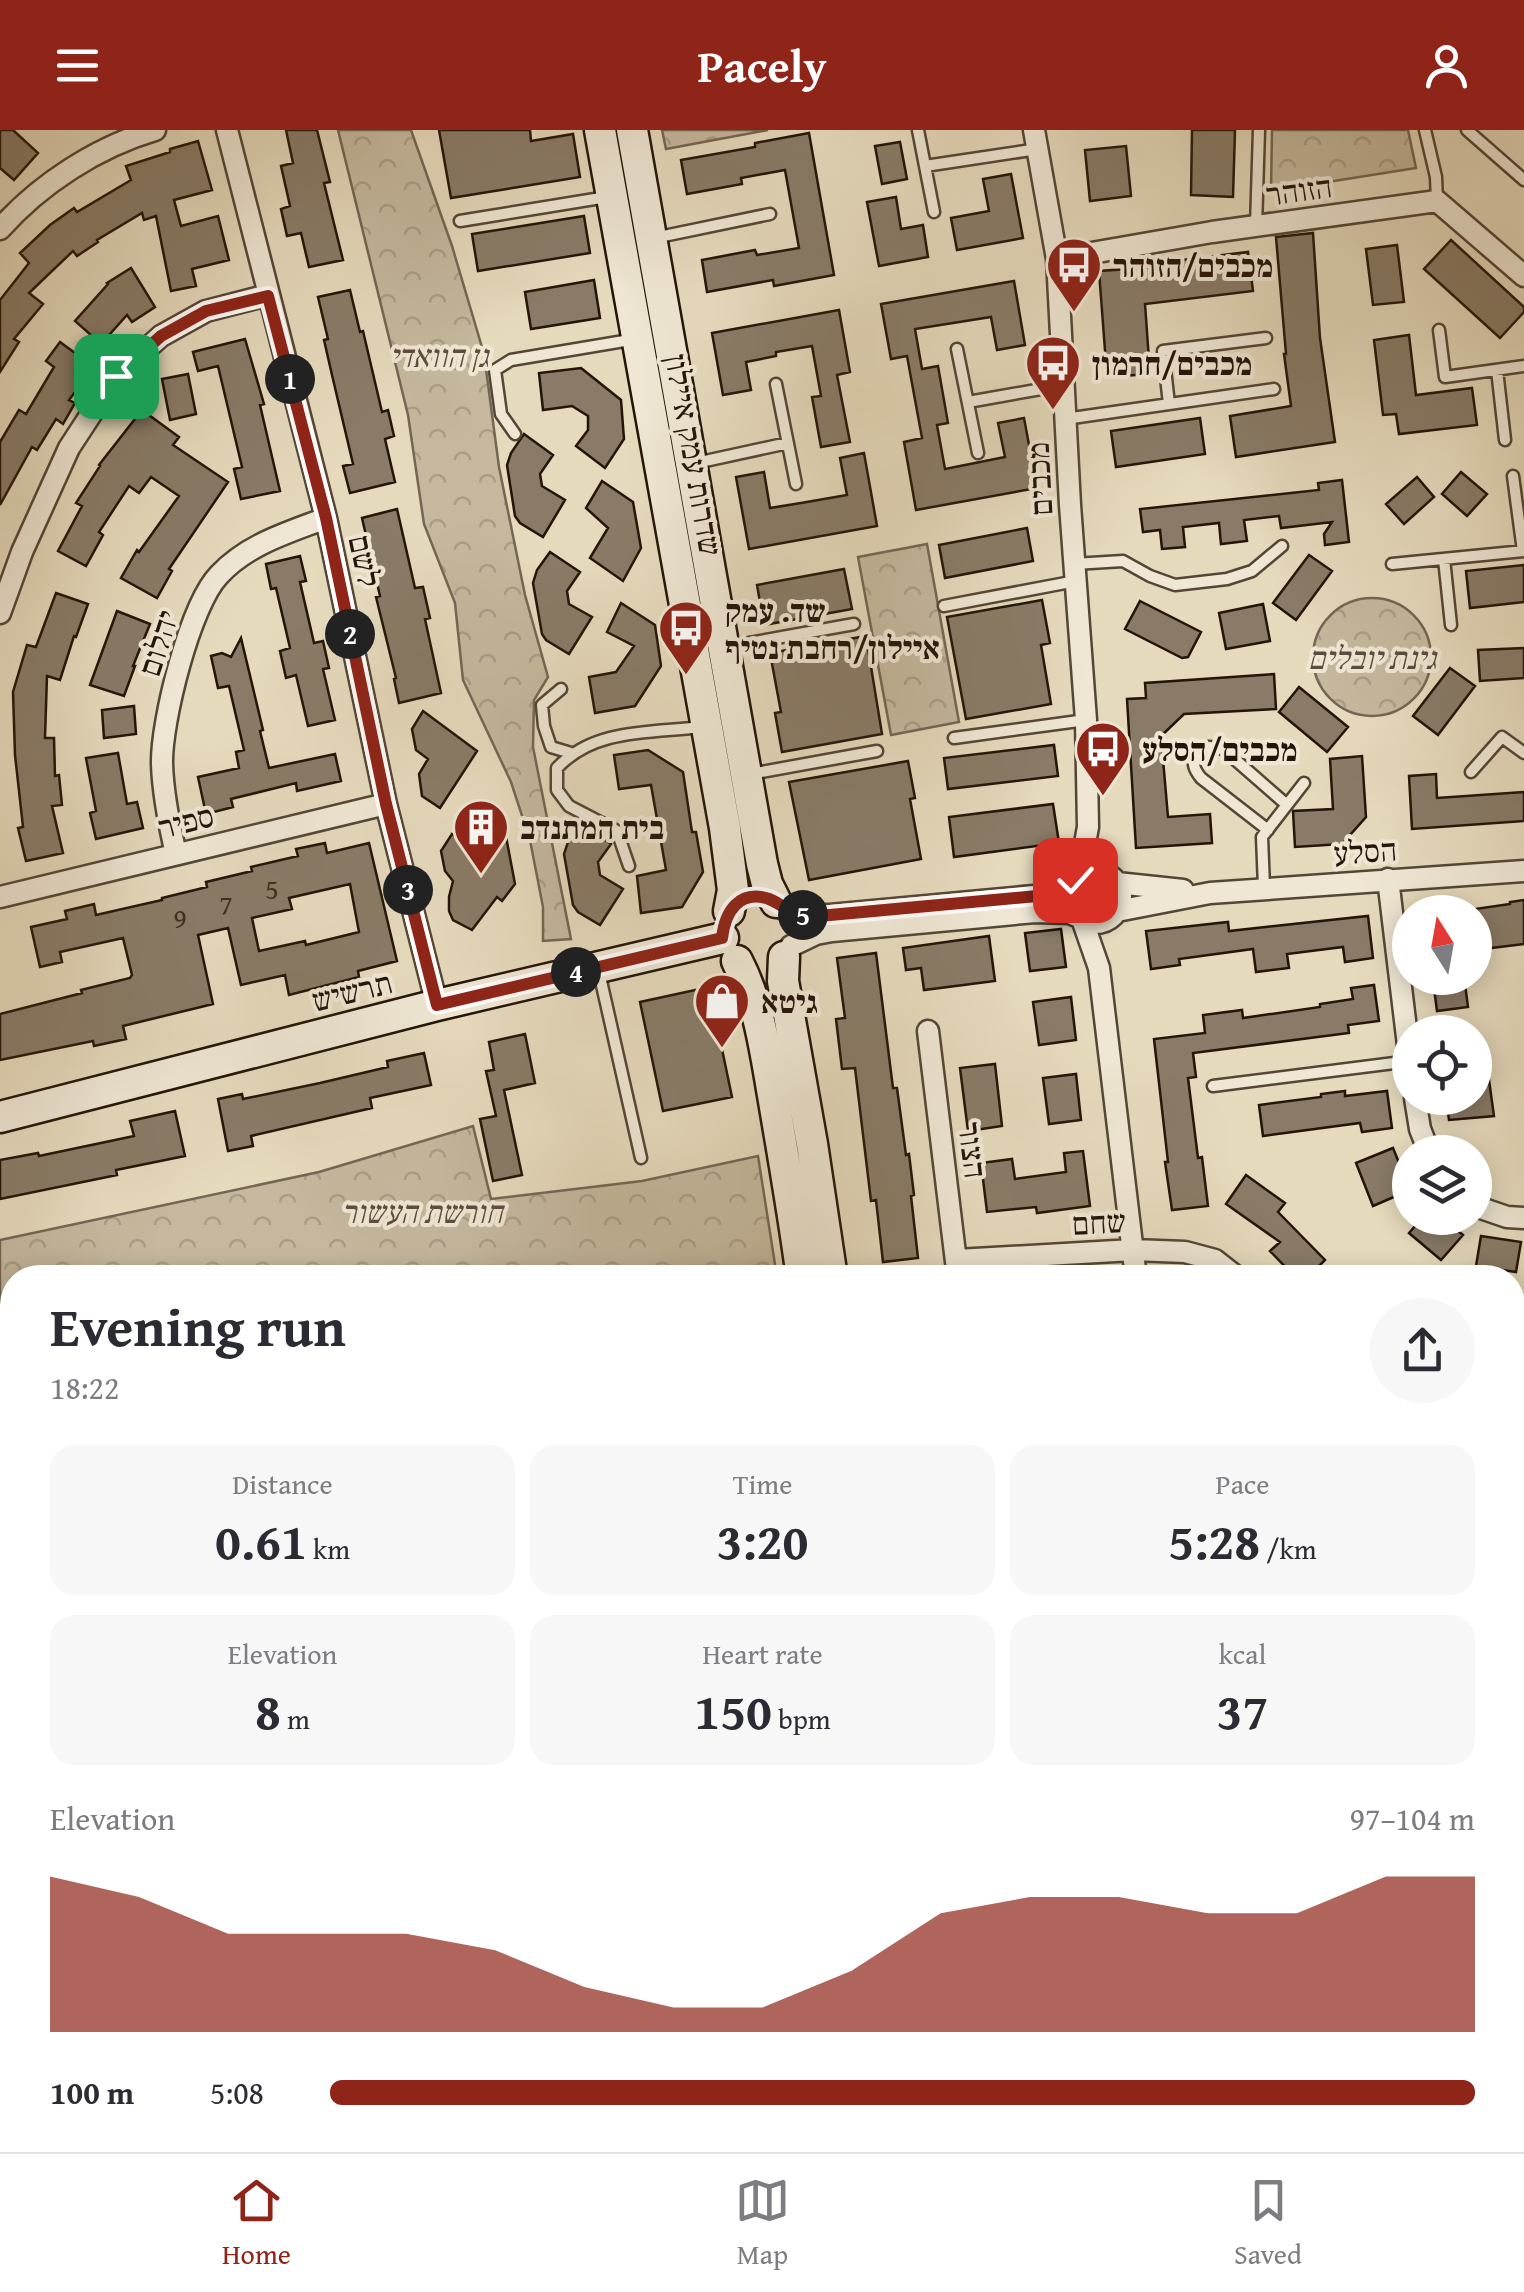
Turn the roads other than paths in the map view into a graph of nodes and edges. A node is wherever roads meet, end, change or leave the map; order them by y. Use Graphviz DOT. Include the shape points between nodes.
graph roads {
  1 [pos="155,130"];
  2 [pos="228,130"];
  3 [pos="600,130"];
  4 [pos="632,130"];
  5 [pos="918,130"];
  6 [pos="1258,130"];
  7 [pos="1426,130"];
  8 [pos="1466,130"];
  9 [pos="1036,139"];
  10 [pos="925,166"];
  11 [pos="1524,180"];
  12 [pos="612,196"];
  13 [pos="1437,201"];
  14 [pos="934,212"];
  15 [pos="770,214"];
  16 [pos="460,221"];
  17 [pos="1256,226"];
  18 [pos="0,229"];
  19 [pos="651,238"];
  20 [pos="1057,259"];
  21 [pos="1524,276"];
  22 [pos="268,296"];
  23 [pos="1439,330"];
  24 [pos="637,338"];
  25 [pos="1266,338"];
  26 [pos="958,349"];
  27 [pos="1522,364"];
  28 [pos="1497,370"];
  29 [pos="776,384"];
  30 [pos="1064,385"];
  31 [pos="1274,388"];
  32 [pos="968,402"];
  33 [pos="1169,404"];
  34 [pos="1066,419"];
  35 [pos="515,434"];
  36 [pos="1505,440"];
  37 [pos="788,444"];
  38 [pos="978,453"];
  39 [pos="692,464"];
  40 [pos="1513,476"];
  41 [pos="796,484"];
  42 [pos="326,518"];
  43 [pos="1282,546"];
  44 [pos="1524,551"];
  45 [pos="1444,558"];
  46 [pos="1392,564"];
  47 [pos="1075,573"];
  48 [pos="944,606"];
  49 [pos="0,612"];
  50 [pos="854,624"];
  51 [pos="1451,625"];
  52 [pos="725,648"];
  53 [pos="561,689"];
  54 [pos="1086,720"];
  55 [pos="707,726"];
  56 [pos="954,738"];
  57 [pos="877,752"];
  58 [pos="571,753"];
  59 [pos="1524,753"];
  60 [pos="1471,772"];
  61 [pos="748,774"];
  62 [pos="1304,782"];
  63 [pos="386,804"];
  64 [pos="1287,805"];
  65 [pos="1088,827"];
  66 [pos="1268,830"];
  67 [pos="176,854"];
  68 [pos="629,866"];
  69 [pos="1524,871"];
  70 [pos="1077,878"];
  71 [pos="1110,878"];
  72 [pos="1388,879"];
  73 [pos="1264,888"];
  74 [pos="1210,893"];
  75 [pos="0,897"];
  76 [pos="780,906"];
  77 [pos="1111,916"];
  78 [pos="1081,918"];
  79 [pos="730,937"];
  80 [pos="787,951"];
  81 [pos="597,966"];
  82 [pos="1098,968"];
  83 [pos="437,1005"];
  84 [pos="1404,1015"];
  85 [pos="928,1031"];
  86 [pos="1392,1064"];
  87 [pos="1213,1086"];
  88 [pos="0,1118"];
  89 [pos="642,1158"];
  90 [pos="1492,1212"];
  91 [pos="1524,1218"];
  92 [pos="1133,1250"];
  93 [pos="800,1265"];
  94 [pos="830,1265"];
  95 [pos="957,1265"];
  96 [pos="986,1265"];
  97 [pos="1135,1265"];
  98 [pos="1222,1265"];
  1 -- 18 [label="street" via="69,171"];
  2 -- 22 [label="street, לשם"];
  3 -- 12 [label="main road, שדרות עמק איילון"];
  4 -- 19 [label="main road, שדרות עמק איילון"];
  5 -- 10 [label="lane"];
  6 -- 17 [label="lane"];
  7 -- 13 [label="lane"];
  8 -- 11 [label="lane"];
  9 -- 10 [label="lane"];
  9 -- 20 [label="street, מכבים"];
  10 -- 14 [label="lane"];
  12 -- 16 [label="lane"];
  12 -- 24 [label="main road, שדרות עמק איילון"];
  13 -- 17 [label="street, הזוהר"];
  13 -- 21 [label="street"];
  15 -- 19 [label="lane"];
  17 -- 20 [label="street, הזוהר"];
  19 -- 39 [label="main road, שדרות עמק איילון"];
  20 -- 30 [label="street, מכבים"];
  22 -- 42 [label="street, לשם"];
  22 -- 49 [label="street" via="206,311 161,336 116,376 70,448"];
  23 -- 28 [label="lane" via="1445,377"];
  24 -- 35 [label="lane" via="511,360 495,370 501,414"];
  24 -- 55 [label="main road, שדרות עמק איילון"];
  25 -- 33 [label="lane" via="1163,351"];
  26 -- 32 [label="lane"];
  27 -- 28 [label="lane"];
  28 -- 36 [label="lane"];
  29 -- 37 [label="lane"];
  30 -- 32 [label="lane"];
  30 -- 34 [label="street, מכבים"];
  31 -- 33 [label="lane"];
  32 -- 38 [label="lane"];
  33 -- 34 [label="lane"];
  34 -- 47 [label="street, מכבים"];
  37 -- 39 [label="lane"];
  37 -- 41 [label="lane"];
  39 -- 52 [label="main road, שדרות עמק איילון"];
  40 -- 44 [label="lane"];
  42 -- 63 [label="street, לשם"];
  42 -- 67 [label="street, יהלום" via="256,544 217,576 198,610 182,654 162,760"];
  43 -- 47 [label="lane" via="1252,571 1228,579 1174,585 1123,560"];
  44 -- 45 [label="lane"];
  45 -- 46 [label="lane"];
  45 -- 51 [label="lane"];
  47 -- 48 [label="lane"];
  47 -- 54 [label="street, מכבים"];
  50 -- 52 [label="lane"];
  52 -- 61 [label="main road, שדרות עמק איילון"];
  53 -- 58 [label="lane" via="542,704 544,726 551,746"];
  54 -- 56 [label="lane"];
  54 -- 65 [label="street, מכבים"];
  55 -- 58 [label="lane" via="609,736"];
  55 -- 79 [label="main road, שדרות עמק איילון" via="731,868"];
  57 -- 61 [label="lane"];
  58 -- 68 [label="lane" via="556,768 557,790 569,806 618,831"];
  59 -- 60 [label="lane" via="1502,736"];
  61 -- 76 [label="main road, שדרות עמק איילון" via="766,884"];
  62 -- 64 [label="lane"];
  63 -- 67 [label="street, ספיר"];
  63 -- 83 [label="street, לשם"];
  64 -- 66 [label="lane"];
  64 -- 66 [label="lane" via="1223,749 1197,752 1194,770 1200,778"];
  65 -- 70 [label="street, מכבים"];
  65 -- 71 [label="street, מכבים"];
  66 -- 73 [label="lane" via="1262,837"];
  67 -- 75 [label="street, ספיר"];
  69 -- 72 [label="street, הסלע"];
  70 -- 71 [label="street" via="1092,871"];
  70 -- 76 [label="street" via="1062,890 1034,896 816,916"];
  70 -- 78 [label="street" via="1069,897"];
  71 -- 74 [label="street, הסלע"];
  71 -- 77 [label="street" via="1121,896"];
  72 -- 73 [label="street, הסלע"];
  72 -- 84 [label="street"];
  73 -- 74 [label="street, הסלע"];
  74 -- 77 [label="street, הסלע"];
  76 -- 79 [label="main road" via="759,897 738,903"];
  76 -- 80 [label="main road" via="793,929"];
  77 -- 78 [label="street" via="1097,922"];
  77 -- 82 [label="street"];
  78 -- 80 [label="street" via="1034,912 832,930"];
  78 -- 82 [label="street"];
  79 -- 80 [label="main road" via="744,965 762,968"];
  79 -- 81 [label="main road, תרשיש"];
  79 -- 93 [label="main road, שדרות עמק איילון" via="758,1018"];
  80 -- 94 [label="main road" via="784,982"];
  81 -- 83 [label="main road, תרשיש"];
  81 -- 89 [label="lane"];
  82 -- 92 [label="street"];
  83 -- 88 [label="main road, תרשיש"];
  85 -- 95 [label="street, הצור"];
  86 -- 87 [label="lane"];
  90 -- 91 [label="street"];
  92 -- 96 [label="street, שחם"];
  92 -- 97 [label="street"];
  92 -- 98 [label="street, שחם" via="1185,1252"];
}
